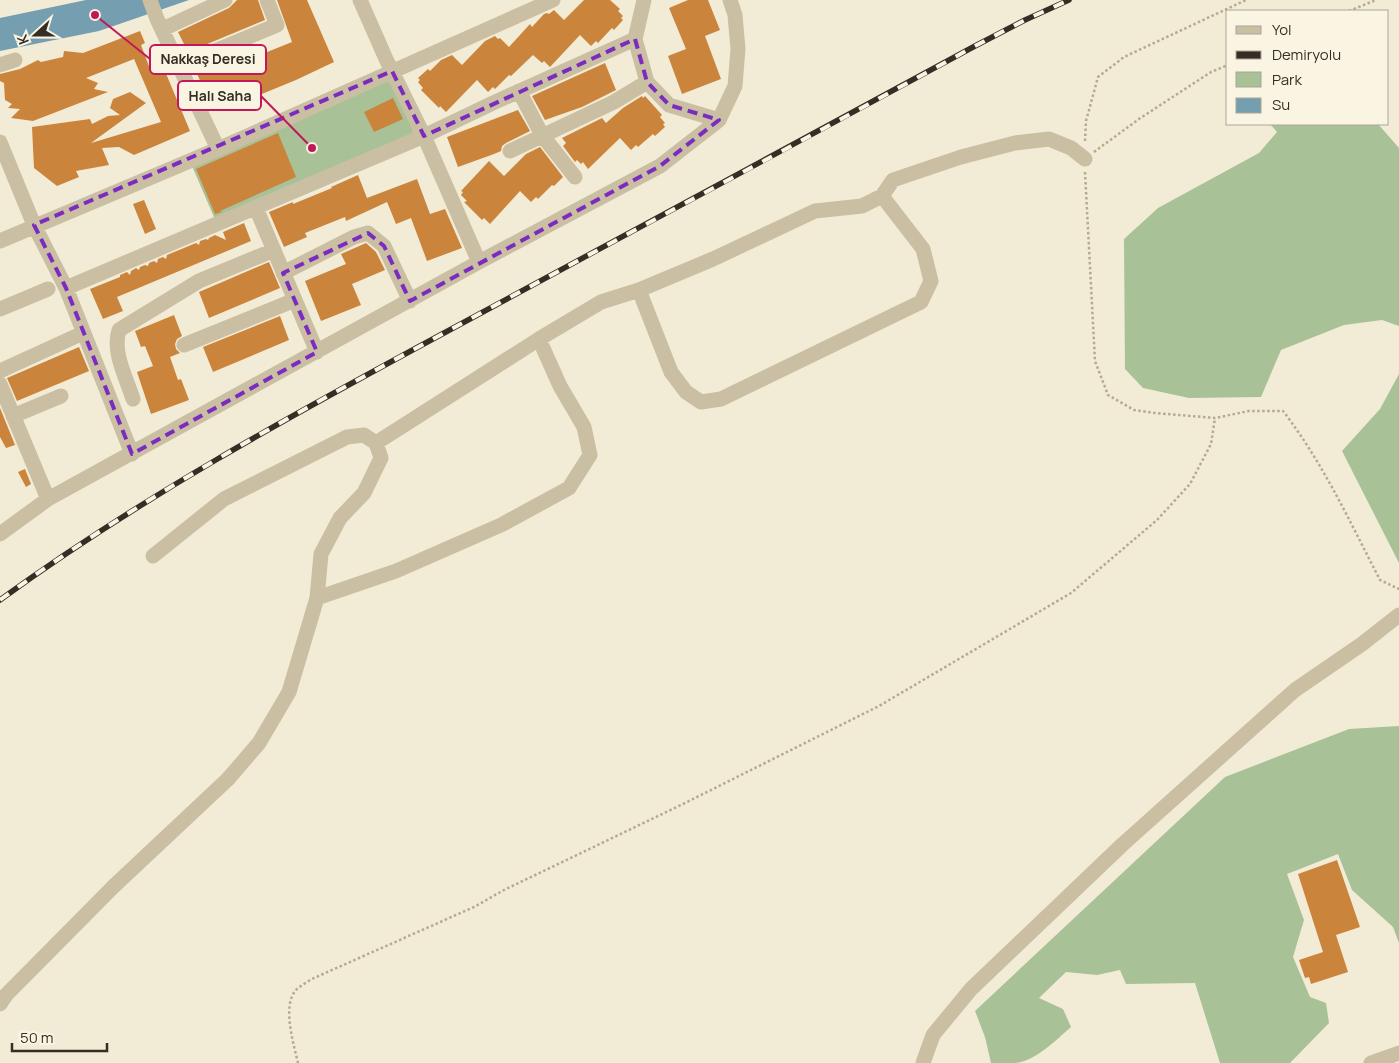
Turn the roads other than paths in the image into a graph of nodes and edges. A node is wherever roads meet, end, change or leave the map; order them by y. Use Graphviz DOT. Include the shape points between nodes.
graph roads {
  1 [pos="150,0"];
  2 [pos="225,0"];
  3 [pos="267,0"];
  4 [pos="360,0"];
  5 [pos="553,0"];
  6 [pos="644,0"];
  7 [pos="730,0"];
  8 [pos="160,24"];
  9 [pos="635,40"];
  10 [pos="16,60"];
  11 [pos="0,65"];
  12 [pos="179,66"];
  13 [pos="392,71"];
  14 [pos="647,82"];
  15 [pos="519,92"];
  16 [pos="719,120"];
  17 [pos="542,135"];
  18 [pos="424,136"];
  19 [pos="0,142"];
  20 [pos="218,150"];
  21 [pos="510,151"];
  22 [pos="1085,159"];
  23 [pos="575,176"];
  24 [pos="882,196"];
  25 [pos="256,208"];
  26 [pos="34,225"];
  27 [pos="0,241"];
  28 [pos="274,250"];
  29 [pos="479,262"];
  30 [pos="283,273"];
  31 [pos="66,288"];
  32 [pos="48,289"];
  33 [pos="639,290"];
  34 [pos="295,300"];
  35 [pos="410,301"];
  36 [pos="0,309"];
  37 [pos="84,334"];
  38 [pos="538,339"];
  39 [pos="184,346"];
  40 [pos="317,352"];
  41 [pos="0,371"];
  42 [pos="0,384"];
  43 [pos="61,396"];
  44 [pos="133,399"];
  45 [pos="13,416"];
  46 [pos="376,443"];
  47 [pos="132,454"];
  48 [pos="48,499"];
  49 [pos="0,534"];
  50 [pos="153,556"];
  51 [pos="317,598"];
  52 [pos="1399,615"];
  53 [pos="0,1004"];
  54 [pos="1399,1053"];
  55 [pos="1375,1062"];
  56 [pos="923,1063"];
  1 -- 8 [label="street"];
  2 -- 8 [label="street"];
  3 -- 12 [label="street" via="277,25"];
  4 -- 13 [label="street"];
  5 -- 13 [label="street"];
  6 -- 9 [label="street"];
  7 -- 16 [label="street" via="735,15 738,49 735,86"];
  8 -- 12 [label="street"];
  9 -- 14 [label="street"];
  9 -- 15 [label="street"];
  10 -- 11 [label="street"];
  12 -- 20 [label="street"];
  13 -- 18 [label="street"];
  13 -- 20 [label="street"];
  14 -- 16 [label="street" via="669,106"];
  14 -- 17 [label="street" via="614,102"];
  15 -- 17 [label="street"];
  15 -- 18 [label="street"];
  16 -- 29 [label="street" via="660,166"];
  17 -- 21 [label="street"];
  17 -- 23 [label="street"];
  18 -- 25 [label="street"];
  18 -- 29 [label="street"];
  19 -- 26 [label="street"];
  20 -- 26 [label="street"];
  22 -- 24 [label="street" via="1071,148 1049,139 1015,143 893,180"];
  24 -- 33 [label="street" via="862,206 815,211"];
  24 -- 33 [label="street" via="923,249 931,281 921,302 721,399 701,402 686,392 671,372"];
  25 -- 28 [label="street"];
  25 -- 31 [label="street"];
  26 -- 27 [label="street"];
  26 -- 31 [label="street"];
  28 -- 30 [label="street"];
  28 -- 44 [label="street" via="199,281 119,330 116,349"];
  29 -- 35 [label="street"];
  30 -- 34 [label="street"];
  30 -- 35 [label="street" via="368,233 384,246"];
  31 -- 37 [label="street"];
  32 -- 36 [label="street"];
  33 -- 38 [label="street" via="601,302"];
  34 -- 39 [label="street"];
  34 -- 40 [label="street"];
  35 -- 40 [label="street"];
  37 -- 41 [label="street"];
  37 -- 47 [label="street"];
  38 -- 46 [label="street"];
  38 -- 51 [label="street" via="584,427 590,455 569,488 501,525 396,571"];
  40 -- 47 [label="street"];
  42 -- 45 [label="street"];
  43 -- 45 [label="street"];
  45 -- 48 [label="street"];
  46 -- 50 [label="street" via="364,435 347,438 224,499"];
  46 -- 51 [label="street" via="380,458 364,494 340,518 321,554"];
  47 -- 48 [label="street"];
  48 -- 49 [label="street"];
  51 -- 53 [label="street" via="289,692 259,743 228,779 108,893"];
  52 -- 56 [label="street" via="1295,690 1123,844 971,989 933,1035"];
  54 -- 55 [label="street"];
}
